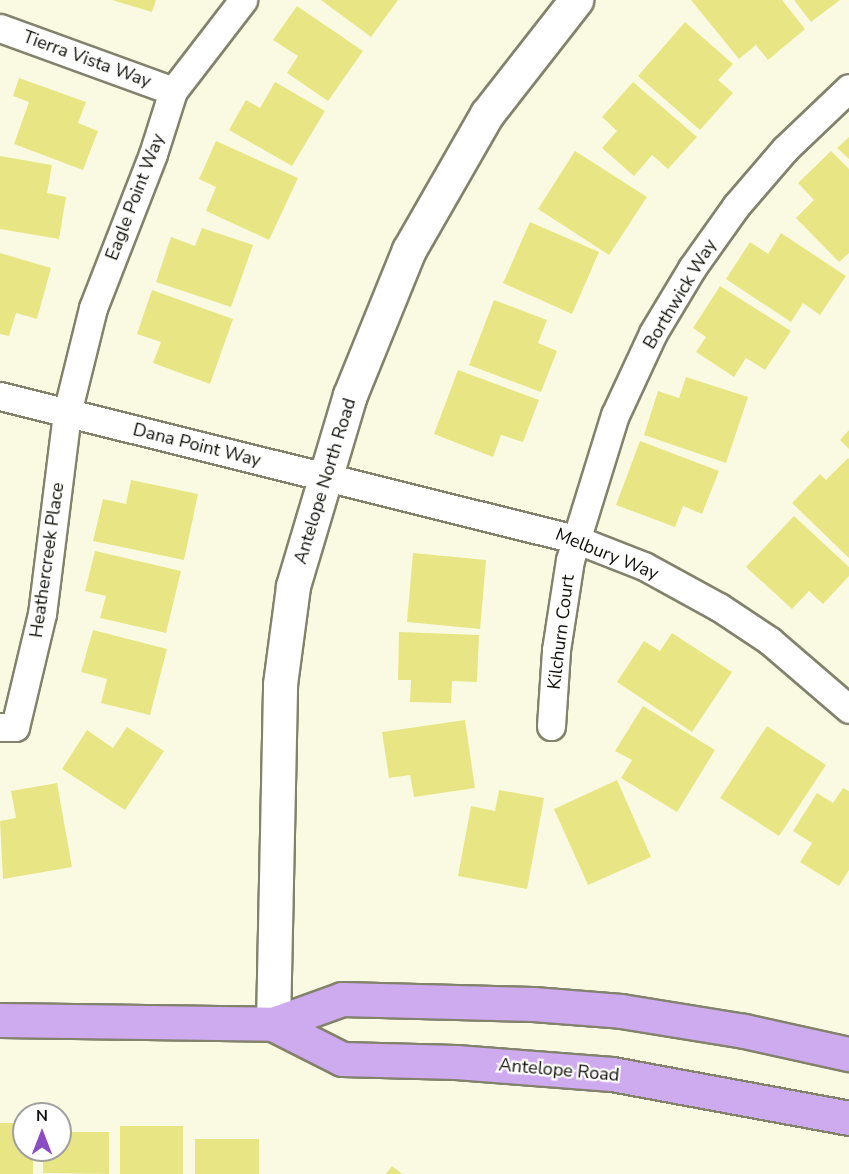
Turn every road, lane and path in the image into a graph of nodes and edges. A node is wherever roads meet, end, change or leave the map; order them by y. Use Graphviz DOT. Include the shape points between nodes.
graph roads {
  1 [pos="243,0"];
  2 [pos="576,0"];
  3 [pos="0,28"];
  4 [pos="849,88"];
  5 [pos="173,91"];
  6 [pos="0,396"];
  7 [pos="68,413"];
  8 [pos="327,476"];
  9 [pos="575,539"];
  10 [pos="846,701"];
  11 [pos="551,726"];
  12 [pos="0,727"];
  13 [pos="0,1020"];
  14 [pos="273,1024"];
  15 [pos="849,1054"];
  16 [pos="849,1118"];
  1 -- 5 [label="street, Eagle Point Way"];
  2 -- 8 [label="main road, Antelope North Road" via="487,114 409,250 350,395"];
  3 -- 5 [label="street, Tierra Vista Way"];
  4 -- 9 [label="street, Borthwick Way" via="785,149 736,206 692,268 653,333 615,415"];
  5 -- 7 [label="street, Eagle Point Way" via="153,154 93,308"];
  6 -- 7 [label="street, Dana Point Way"];
  7 -- 8 [label="street, Dana Point Way"];
  7 -- 12 [label="street, Heathercreek Place" via="42,614 15,727"];
  8 -- 9 [label="street, Melbury Way"];
  8 -- 14 [label="main road, Antelope North Road" via="293,586 280,684"];
  9 -- 10 [label="street, Melbury Way" via="644,566 719,607 770,641"];
  9 -- 11 [label="street, Kilchurn Court" via="556,650"];
  13 -- 14 [label="main road, Antelope Road"];
  14 -- 15 [label="main road, Antelope Road" via="342,999 532,1004 621,1011 744,1031"];
  14 -- 16 [label="main road, Antelope Road" via="342,1059 456,1062 612,1074"];
}
